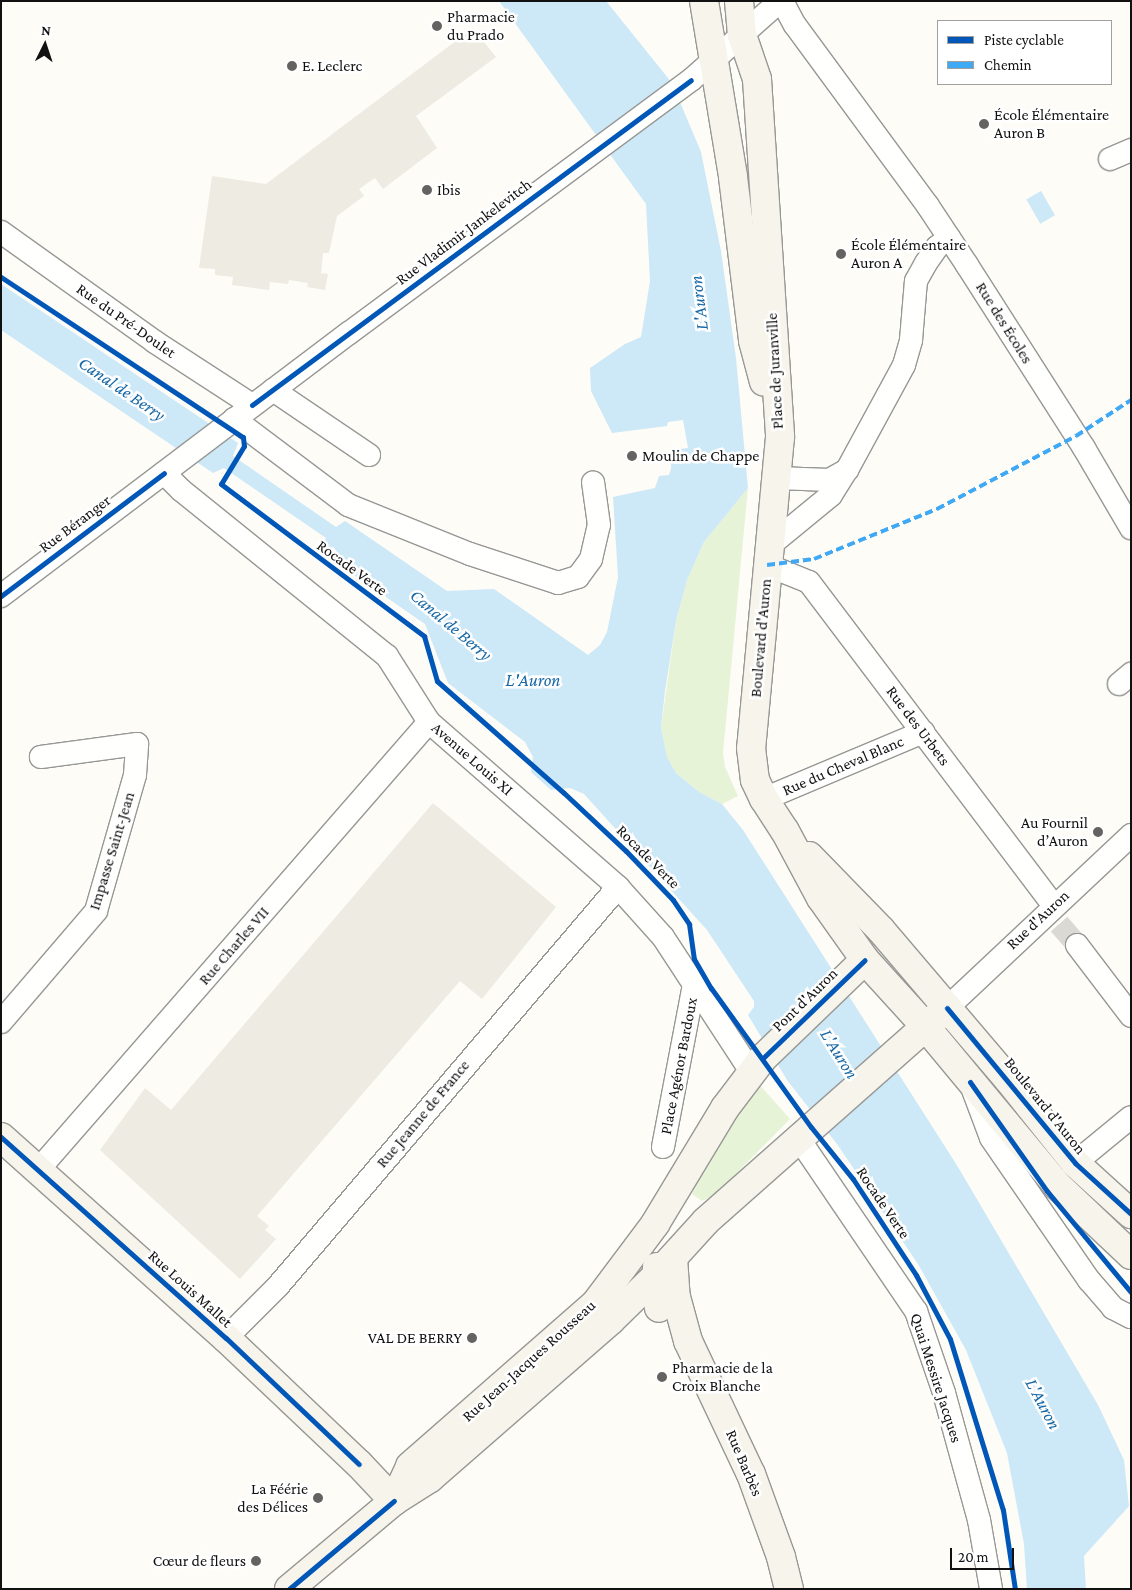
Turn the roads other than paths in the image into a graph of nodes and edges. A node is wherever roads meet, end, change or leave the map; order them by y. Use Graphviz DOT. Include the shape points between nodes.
graph roads {
  1 [pos="704,1"];
  2 [pos="781,1"];
  3 [pos="746,19"];
  4 [pos="714,60"];
  5 [pos="1131,150"];
  6 [pos="1110,160"];
  7 [pos="1,232"];
  8 [pos="949,238"];
  9 [pos="273,390"];
  10 [pos="252,405"];
  11 [pos="229,422"];
  12 [pos="780,437"];
  13 [pos="369,455"];
  14 [pos="847,470"];
  15 [pos="164,473"];
  16 [pos="777,478"];
  17 [pos="593,482"];
  18 [pos="1131,528"];
  19 [pos="768,556"];
  20 [pos="1,596"];
  21 [pos="429,722"];
  22 [pos="923,732"];
  23 [pos="41,757"];
  24 [pos="764,799"];
  25 [pos="785,831"];
  26 [pos="1131,835"];
  27 [pos="618,887"];
  28 [pos="1053,914"];
  29 [pos="1077,946"];
  30 [pos="865,960"];
  31 [pos="694,985"];
  32 [pos="939,999"];
  33 [pos="1131,1016"];
  34 [pos="1,1022"];
  35 [pos="925,1026"];
  36 [pos="757,1066"];
  37 [pos="970,1082"];
  38 [pos="1131,1116"];
  39 [pos="805,1133"];
  40 [pos="1,1136"];
  41 [pos="663,1147"];
  42 [pos="1076,1163"];
  43 [pos="39,1168"];
  44 [pos="676,1190"];
  45 [pos="1131,1214"];
  46 [pos="706,1221"];
  47 [pos="1131,1255"];
  48 [pos="614,1279"];
  49 [pos="656,1289"];
  50 [pos="1131,1317"];
  51 [pos="226,1338"];
  52 [pos="394,1501"];
  53 [pos="289,1589"];
  54 [pos="789,1589"];
  55 [pos="991,1589"];
  1 -- 4 [label="main road, Place de Juranville"];
  2 -- 3 [label="street, Rue Vladimir Jankelevitch"];
  2 -- 8 [label="street, Rue des Écoles"];
  3 -- 4 [label="street, Rue Vladimir Jankelevitch"];
  3 -- 12 [label="main road, Place de Juranville" via="757,78"];
  4 -- 9 [label="street, Rue Vladimir Jankelevitch" via="692,80"];
  4 -- 12 [label="main road, Place de Juranville" via="733,177 753,341"];
  5 -- 6 [label="street"];
  7 -- 10 [label="street, Rue du Pré-Doulet" via="155,342"];
  8 -- 14 [label="street" via="937,247 916,281 911,340 904,365"];
  8 -- 18 [label="street, Rue des Écoles"];
  9 -- 10 [label="street, Rue Vladimir Jankelevitch"];
  9 -- 13 [label="street"];
  10 -- 11 [label="street, Rue Béranger"];
  11 -- 15 [label="street, Rue Béranger"];
  11 -- 17 [label="street" via="348,505 470,554 558,583 578,577 591,559 599,525"];
  12 -- 16 [label="main road, Boulevard d'Auron"];
  14 -- 16 [label="street" via="829,480"];
  14 -- 19 [label="street" via="831,495"];
  15 -- 20 [label="street, Rue Béranger"];
  15 -- 21 [label="street, Avenue Louis XI" via="387,656"];
  16 -- 19 [label="main road, Boulevard d'Auron"];
  19 -- 22 [label="street, Rue des Urbets" via="809,582"];
  19 -- 24 [label="main road, Boulevard d'Auron" via="751,748 755,780"];
  21 -- 27 [label="street, Avenue Louis XI"];
  21 -- 43 [label="street, Rue Charles VII"];
  22 -- 24 [label="street, Rue du Cheval Blanc"];
  22 -- 28 [label="street, Rue des Urbets"];
  23 -- 34 [label="street, Impasse Saint-Jean" via="137,744 135,775 96,911"];
  24 -- 25 [label="main road, Boulevard d'Auron"];
  25 -- 30 [label="main road, Boulevard d'Auron" via="821,898"];
  25 -- 32 [label="main road, Boulevard d'Auron" via="881,930"];
  26 -- 28 [label="street, Rue d'Auron"];
  27 -- 31 [label="street, Avenue Louis XI" via="663,938"];
  27 -- 51 [label="street, Rue Jeanne de France" via="278,1286"];
  28 -- 32 [label="street, Rue d'Auron"];
  29 -- 33 [label="street"];
  30 -- 32 [label="main road"];
  30 -- 35 [label="main road, Boulevard d'Auron"];
  30 -- 36 [label="main road, Pont d'Auron"];
  31 -- 36 [label="street, Avenue Louis XI"];
  31 -- 41 [label="street, Place Agénor Bardoux"];
  32 -- 35 [label="main road"];
  32 -- 42 [label="main road, Boulevard d'Auron"];
  35 -- 37 [label="main road, Boulevard d'Auron"];
  35 -- 39 [label="main road"];
  36 -- 44 [label="main road, Rue Jean-Jacques Rousseau" via="725,1108"];
  37 -- 47 [label="main road, Boulevard d'Auron" via="1057,1184"];
  37 -- 50 [label="street, Boulevard d'Auron" via="991,1138 1089,1280 1113,1308"];
  38 -- 42 [label="street"];
  39 -- 46 [label="main road, Rue Jean-Jacques Rousseau"];
  39 -- 55 [label="street, Quai Messire Jacques" via="916,1311 944,1393 979,1520"];
  40 -- 43 [label="main road, Rue Louis Mallet"];
  42 -- 45 [label="main road, Boulevard d'Auron"];
  43 -- 51 [label="main road, Rue Louis Mallet"];
  44 -- 46 [label="main road" via="689,1211"];
  44 -- 48 [label="main road, Rue Jean-Jacques Rousseau" via="656,1224"];
  44 -- 49 [label="main road, Rue Jean-Jacques Rousseau" via="660,1244"];
  46 -- 49 [label="main road, Rue Jean-Jacques Rousseau"];
  48 -- 49 [label="main road"];
  48 -- 52 [label="main road, Rue Jean-Jacques Rousseau" via="579,1319 410,1466"];
  49 -- 52 [label="main road, Rue Jean-Jacques Rousseau" via="430,1478"];
  49 -- 54 [label="main road, Rue Barbès" via="688,1341 751,1474"];
  51 -- 52 [label="main road, Rue Louis Mallet"];
  52 -- 53 [label="main road, Rue Jean-Jacques Rousseau"];
}
